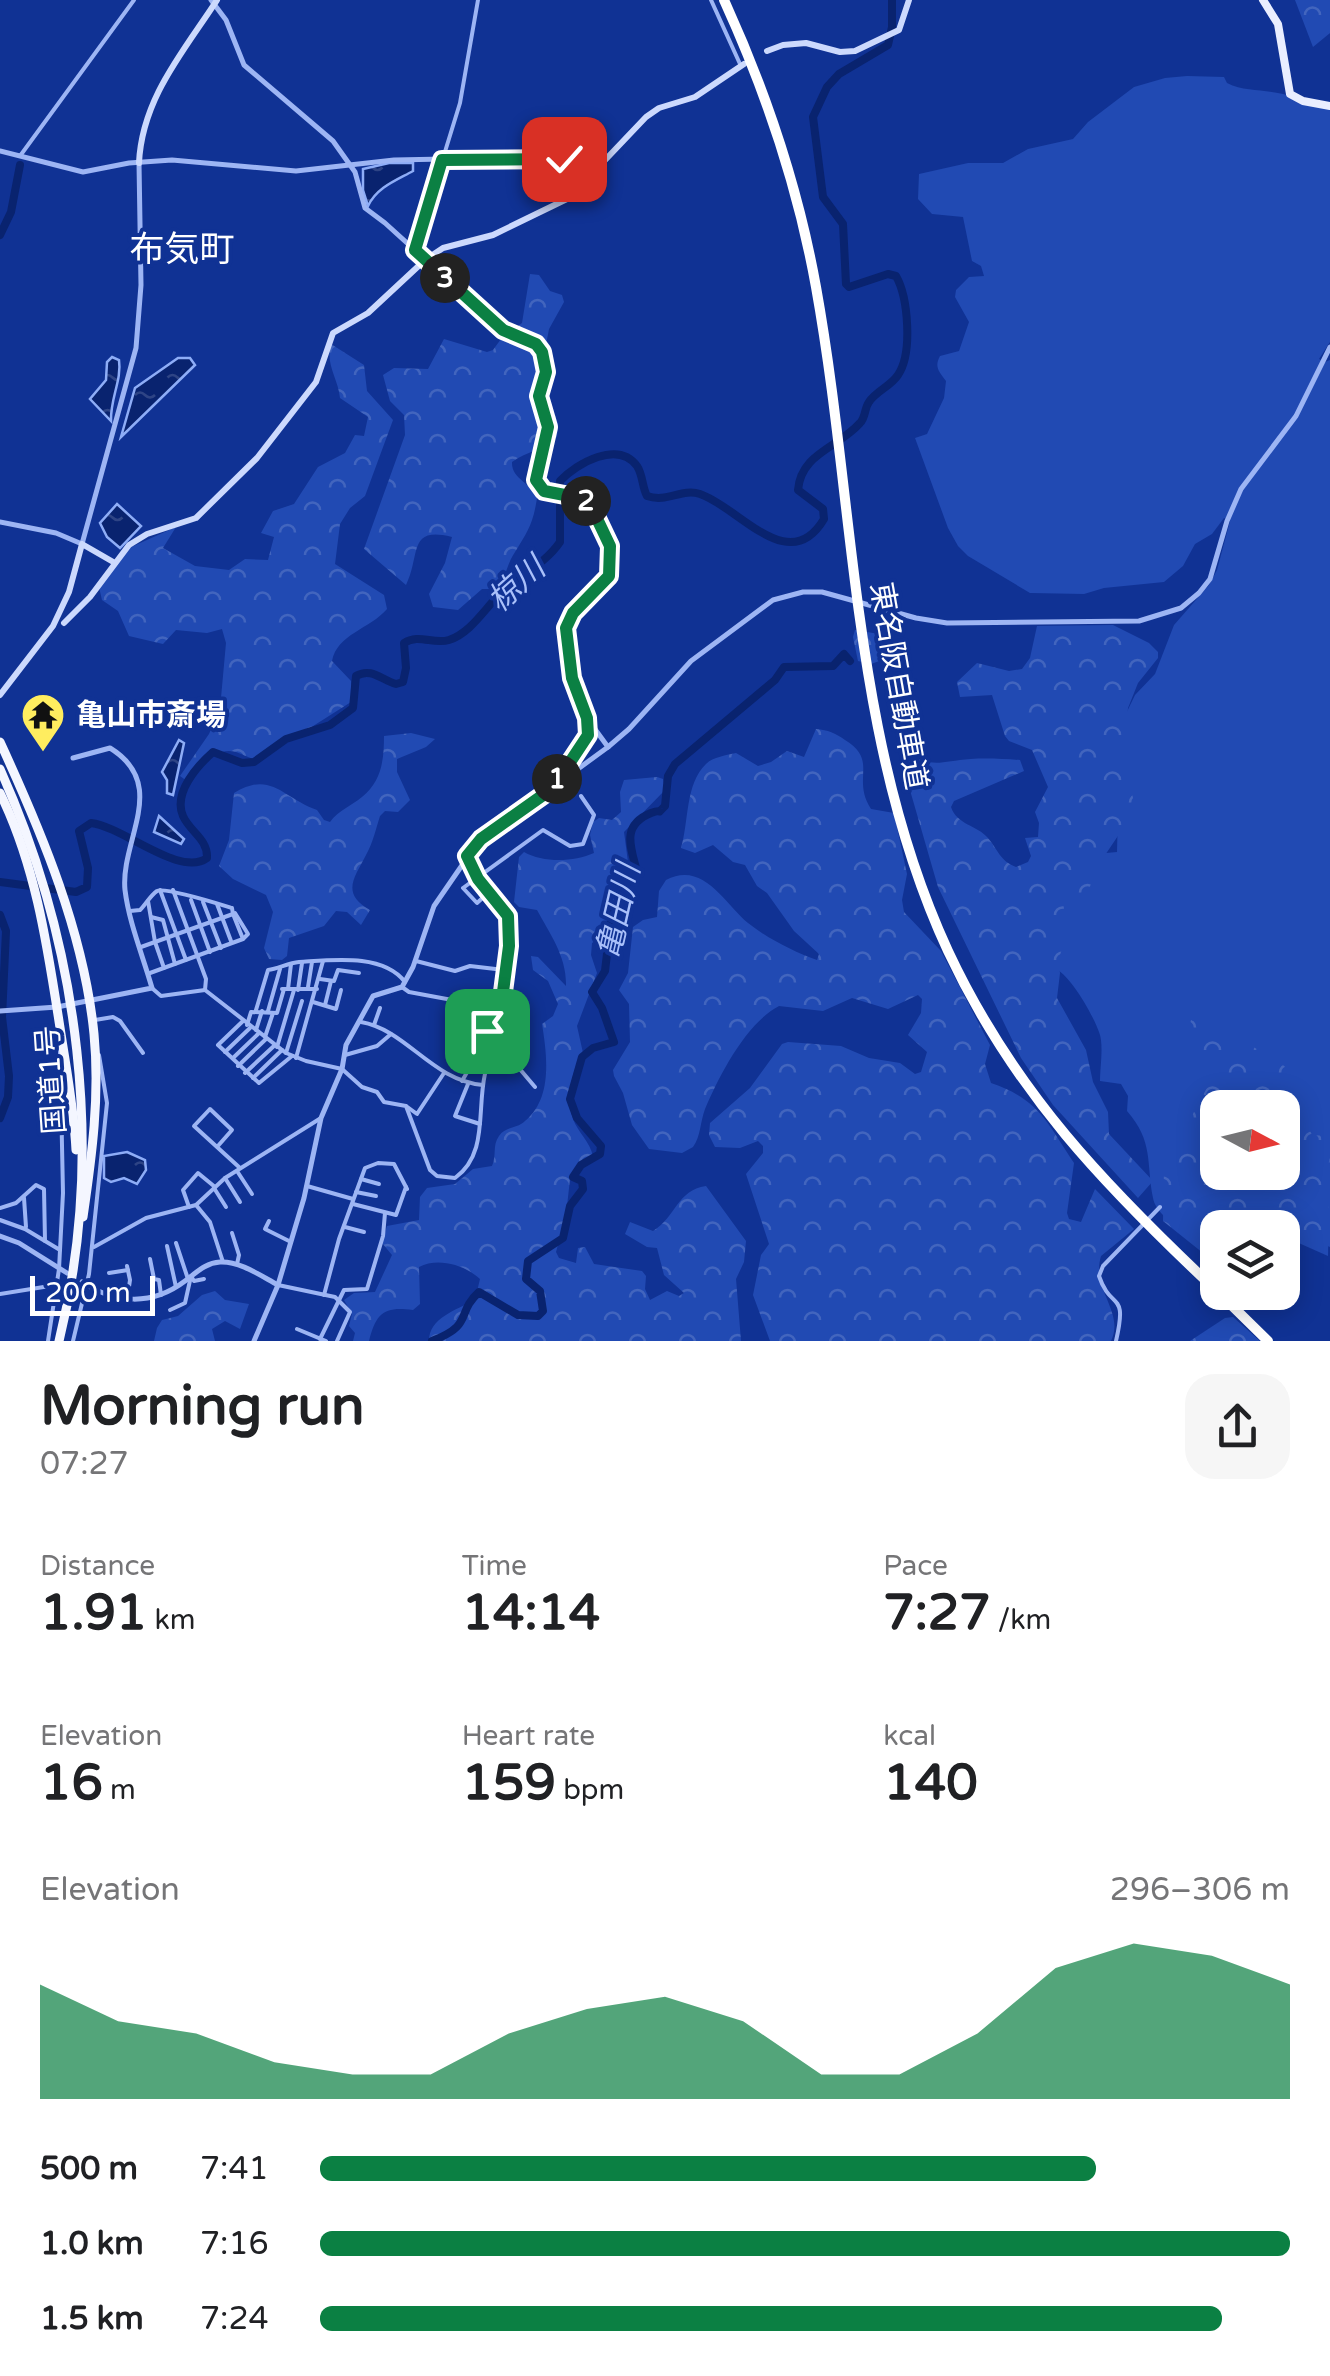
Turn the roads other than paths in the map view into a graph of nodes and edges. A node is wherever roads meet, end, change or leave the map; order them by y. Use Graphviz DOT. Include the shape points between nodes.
graph roads {
  1 [pos="134,0"];
  2 [pos="478,0"];
  3 [pos="711,0"];
  4 [pos="728,0"];
  5 [pos="909,0"];
  6 [pos="1263,0"];
  7 [pos="214,2"];
  8 [pos="767,51"];
  9 [pos="742,65"];
  10 [pos="1330,106"];
  11 [pos="0,151"];
  12 [pos="20,156"];
  13 [pos="442,160"];
  14 [pos="140,163"];
  15 [pos="352,165"];
  16 [pos="598,170"];
  17 [pos="415,250"];
  18 [pos="426,260"];
  19 [pos="1330,347"];
  20 [pos="844,464"];
  21 [pos="0,522"];
  22 [pos="82,544"];
  23 [pos="115,562"];
  24 [pos="64,623"];
  25 [pos="4,683"];
  26 [pos="0,696"];
  27 [pos="587,718"];
  28 [pos="0,742"];
  29 [pos="608,747"];
  30 [pos="73,758"];
  31 [pos="0,768"];
  32 [pos="0,777"];
  33 [pos="553,788"];
  34 [pos="0,792"];
  35 [pos="581,796"];
  36 [pos="21,821"];
  37 [pos="22,834"];
  38 [pos="467,856"];
  39 [pos="477,875"];
  40 [pos="160,890"];
  41 [pos="173,890"];
  42 [pos="488,892"];
  43 [pos="190,898"];
  44 [pos="148,901"];
  45 [pos="204,902"];
  46 [pos="217,904"];
  47 [pos="130,911"];
  48 [pos="234,913"];
  49 [pos="151,917"];
  50 [pos="222,918"];
  51 [pos="211,922"];
  52 [pos="200,926"];
  53 [pos="49,927"];
  54 [pos="188,930"];
  55 [pos="176,934"];
  56 [pos="166,938"];
  57 [pos="155,942"];
  58 [pos="232,944"];
  59 [pos="140,947"];
  60 [pos="221,948"];
  61 [pos="210,952"];
  62 [pos="196,957"];
  63 [pos="186,960"];
  64 [pos="323,960"];
  65 [pos="415,961"];
  66 [pos="312,962"];
  67 [pos="302,963"];
  68 [pos="175,964"];
  69 [pos="291,964"];
  70 [pos="164,968"];
  71 [pos="280,968"];
  72 [pos="504,970"];
  73 [pos="359,973"];
  74 [pos="148,974"];
  75 [pos="320,979"];
  76 [pos="332,980"];
  77 [pos="404,984"];
  78 [pos="152,988"];
  79 [pos="275,988"];
  80 [pos="307,988"];
  81 [pos="317,988"];
  82 [pos="204,990"];
  83 [pos="340,990"];
  84 [pos="291,991"];
  85 [pos="302,1001"];
  86 [pos="90,1002"];
  87 [pos="312,1004"];
  88 [pos="324,1006"];
  89 [pos="57,1007"];
  90 [pos="380,1008"];
  91 [pos="0,1011"];
  92 [pos="265,1011"];
  93 [pos="92,1020"];
  94 [pos="285,1022"];
  95 [pos="358,1022"];
  96 [pos="374,1025"];
  97 [pos="251,1028"];
  98 [pos="294,1028"];
  99 [pos="487,1031"];
  100 [pos="302,1034"];
  101 [pos="391,1034"];
  102 [pos="94,1035"];
  103 [pos="61,1036"];
  104 [pos="266,1039"];
  105 [pos="494,1039"];
  106 [pos="499,1046"];
  107 [pos="284,1051"];
  108 [pos="225,1052"];
  109 [pos="143,1053"];
  110 [pos="344,1055"];
  111 [pos="231,1060"];
  112 [pos="238,1066"];
  113 [pos="342,1068"];
  114 [pos="246,1072"];
  115 [pos="444,1073"];
  116 [pos="253,1079"];
  117 [pos="462,1080"];
  118 [pos="468,1083"];
  119 [pos="482,1085"];
  120 [pos="535,1086"];
  121 [pos="406,1106"];
  122 [pos="322,1118"];
  123 [pos="480,1124"];
  124 [pos="217,1147"];
  125 [pos="63,1154"];
  126 [pos="72,1154"];
  127 [pos="238,1170"];
  128 [pos="225,1178"];
  129 [pos="360,1179"];
  130 [pos="379,1184"];
  131 [pos="307,1186"];
  132 [pos="215,1188"];
  133 [pos="356,1192"];
  134 [pos="252,1194"];
  135 [pos="376,1196"];
  136 [pos="24,1198"];
  137 [pos="240,1202"];
  138 [pos="352,1202"];
  139 [pos="192,1206"];
  140 [pos="226,1207"];
  141 [pos="0,1208"];
  142 [pos="1160,1208"];
  143 [pos="385,1213"];
  144 [pos="0,1220"];
  145 [pos="269,1220"];
  146 [pos="345,1228"];
  147 [pos="25,1229"];
  148 [pos="77,1229"];
  149 [pos="364,1232"];
  150 [pos="232,1233"];
  151 [pos="0,1236"];
  152 [pos="46,1242"];
  153 [pos="292,1242"];
  154 [pos="176,1243"];
  155 [pos="167,1246"];
  156 [pos="91,1247"];
  157 [pos="60,1250"];
  158 [pos="150,1259"];
  159 [pos="223,1262"];
  160 [pos="237,1264"];
  161 [pos="1200,1267"];
  162 [pos="59,1268"];
  163 [pos="67,1273"];
  164 [pos="109,1274"];
  165 [pos="1200,1275"];
  166 [pos="191,1279"];
  167 [pos="204,1279"];
  168 [pos="84,1284"];
  169 [pos="56,1285"];
  170 [pos="278,1285"];
  171 [pos="176,1288"];
  172 [pos="195,1289"];
  173 [pos="69,1292"];
  174 [pos="0,1294"];
  175 [pos="161,1295"];
  176 [pos="324,1296"];
  177 [pos="127,1300"];
  178 [pos="339,1300"];
  179 [pos="185,1303"];
  180 [pos="178,1307"];
  181 [pos="192,1308"];
  182 [pos="170,1310"];
  183 [pos="1236,1310"];
  184 [pos="1245,1310"];
  185 [pos="179,1314"];
  186 [pos="297,1329"];
  187 [pos="323,1340"];
  188 [pos="48,1341"];
  189 [pos="59,1341"];
  190 [pos="73,1341"];
  191 [pos="254,1341"];
  192 [pos="336,1341"];
  193 [pos="1116,1341"];
  194 [pos="1268,1341"];
  195 [pos="1277,1341"];
  1 -- 12 [label="street"];
  2 -- 13 [label="street" via="460,103"];
  3 -- 9 [label="street"];
  4 -- 20 [label="highway, 東名阪自動車道" via="795,190"];
  5 -- 8 [label="main road" via="901,28 883,40 846,53 806,43"];
  6 -- 10 [label="main road" via="1278,24 1290,94"];
  7 -- 14 [label="main road" via="152,102"];
  7 -- 15 [label="street" via="244,65"];
  9 -- 16 [label="main road" via="695,97 658,108"];
  11 -- 12 [label="street"];
  12 -- 14 [label="street" via="83,172"];
  13 -- 15 [label="street"];
  13 -- 16 [label="street" via="555,157"];
  13 -- 17 [label="street"];
  14 -- 15 [label="street" via="296,171"];
  14 -- 22 [label="street" via="136,348"];
  15 -- 17 [label="street" via="365,208"];
  16 -- 18 [label="main road" via="569,198"];
  17 -- 18 [label="street"];
  18 -- 23 [label="main road" via="377,306 331,336 314,386 209,507 138,538"];
  18 -- 27 [label="street" via="503,330 542,352 546,372 539,396 548,427 535,477 541,488 590,504 611,553 609,576 566,628 572,678"];
  19 -- 29 [label="street" via="1291,424 1241,490 1210,579 1181,608 1139,621 960,623 814,592 773,600 691,661"];
  20 -- 161 [label="highway, 東名阪自動車道" via="890,760 954,949 1002,1037 1059,1120"];
  20 -- 165 [label="highway, 東名阪自動車道" via="863,644 884,762 916,873 949,952 1044,1112 1098,1176"];
  21 -- 22 [label="street"];
  22 -- 23 [label="main road"];
  22 -- 25 [label="main road" via="59,616"];
  23 -- 24 [label="main road"];
  25 -- 26 [label="main road"];
  27 -- 29 [label="street"];
  27 -- 33 [label="street" via="586,739"];
  28 -- 86 [label="highway" via="66,912"];
  29 -- 33 [label="street"];
  30 -- 47 [label="street" via="107,747 120,754 140,789 125,890"];
  31 -- 36 [label="highway, 国道1号"];
  32 -- 36 [label="highway, 国道1号"];
  33 -- 38 [label="street"];
  34 -- 37 [label="highway"];
  35 -- 39 [label="street" via="594,815 583,844 569,845 542,830"];
  36 -- 37 [label="highway, 国道1号"];
  37 -- 53 [label="highway, 国道1号"];
  38 -- 39 [label="street"];
  38 -- 65 [label="street" via="434,906"];
  39 -- 42 [label="street"];
  39 -- 42 [label="street" via="463,888 477,903"];
  40 -- 41 [label="street"];
  40 -- 44 [label="street"];
  40 -- 55 [label="street"];
  41 -- 43 [label="street"];
  41 -- 54 [label="street"];
  42 -- 72 [label="street" via="508,916"];
  43 -- 45 [label="street"];
  43 -- 52 [label="street"];
  44 -- 47 [label="street"];
  44 -- 49 [label="street"];
  45 -- 46 [label="street"];
  45 -- 51 [label="street"];
  46 -- 48 [label="street"];
  46 -- 50 [label="street"];
  47 -- 59 [label="street"];
  48 -- 50 [label="street"];
  48 -- 58 [label="street" via="248,934"];
  49 -- 56 [label="street" via="163,920"];
  49 -- 57 [label="street"];
  50 -- 51 [label="street"];
  50 -- 58 [label="street"];
  51 -- 52 [label="street"];
  51 -- 60 [label="street"];
  52 -- 54 [label="street"];
  52 -- 61 [label="street"];
  53 -- 89 [label="highway"];
  53 -- 148 [label="highway, 国道1号" via="72,1013 81,1106"];
  54 -- 55 [label="street"];
  54 -- 62 [label="street"];
  55 -- 56 [label="street"];
  55 -- 63 [label="street"];
  56 -- 57 [label="street"];
  56 -- 68 [label="street"];
  57 -- 59 [label="street"];
  57 -- 70 [label="street"];
  58 -- 60 [label="street"];
  59 -- 74 [label="street"];
  60 -- 61 [label="street"];
  61 -- 62 [label="street"];
  62 -- 63 [label="street"];
  62 -- 82 [label="street"];
  63 -- 68 [label="street"];
  64 -- 66 [label="street"];
  64 -- 75 [label="street"];
  64 -- 77 [label="street" via="395,969"];
  65 -- 72 [label="street" via="457,971"];
  65 -- 77 [label="street"];
  66 -- 67 [label="street"];
  66 -- 80 [label="street"];
  67 -- 69 [label="street"];
  67 -- 84 [label="street"];
  68 -- 70 [label="street"];
  69 -- 71 [label="street"];
  69 -- 84 [label="street"];
  70 -- 74 [label="street"];
  71 -- 79 [label="street"];
  71 -- 92 [label="street" via="268,970"];
  72 -- 99 [label="street" via="501,1007"];
  73 -- 76 [label="street" via="336,970"];
  74 -- 78 [label="street"];
  75 -- 76 [label="street"];
  75 -- 81 [label="street"];
  76 -- 88 [label="street"];
  77 -- 95 [label="street" via="373,996"];
  77 -- 99 [label="street" via="409,992 460,1000"];
  78 -- 82 [label="street" via="161,996"];
  78 -- 86 [label="street"];
  79 -- 84 [label="street"];
  79 -- 92 [label="street"];
  80 -- 81 [label="street"];
  80 -- 84 [label="street"];
  81 -- 87 [label="street"];
  82 -- 97 [label="street"];
  83 -- 88 [label="street" via="336,1010"];
  84 -- 85 [label="street"];
  84 -- 92 [label="street" via="277,1013"];
  84 -- 94 [label="street"];
  85 -- 87 [label="street"];
  85 -- 98 [label="street"];
  86 -- 89 [label="street"];
  86 -- 93 [label="highway"];
  87 -- 88 [label="street"];
  87 -- 100 [label="street"];
  89 -- 91 [label="street"];
  89 -- 103 [label="highway"];
  90 -- 96 [label="street"];
  92 -- 97 [label="street"];
  92 -- 97 [label="street" via="251,1012"];
  92 -- 104 [label="street"];
  93 -- 102 [label="highway"];
  93 -- 109 [label="street" via="114,1017"];
  94 -- 98 [label="street"];
  94 -- 107 [label="street"];
  95 -- 96 [label="street"];
  95 -- 110 [label="street"];
  96 -- 101 [label="street"];
  97 -- 104 [label="street"];
  97 -- 108 [label="street"];
  97 -- 108 [label="street" via="218,1045"];
  97 -- 111 [label="street"];
  98 -- 100 [label="street"];
  98 -- 107 [label="street"];
  99 -- 105 [label="street"];
  100 -- 107 [label="street"];
  101 -- 110 [label="street" via="377,1046"];
  101 -- 115 [label="street"];
  102 -- 156 [label="street" via="107,1097"];
  102 -- 173 [label="highway" via="92,1155"];
  103 -- 125 [label="street"];
  103 -- 148 [label="highway" via="74,1112"];
  104 -- 107 [label="street"];
  104 -- 112 [label="street"];
  105 -- 106 [label="street"];
  105 -- 117 [label="street"];
  106 -- 119 [label="street"];
  106 -- 120 [label="street"];
  107 -- 113 [label="street"];
  107 -- 114 [label="street"];
  107 -- 116 [label="street"];
  107 -- 116 [label="street" via="261,1085"];
  108 -- 111 [label="street"];
  110 -- 113 [label="street"];
  111 -- 112 [label="street"];
  112 -- 114 [label="street"];
  113 -- 121 [label="street" via="384,1102"];
  113 -- 122 [label="street"];
  114 -- 116 [label="street"];
  115 -- 117 [label="street"];
  115 -- 121 [label="street" via="417,1114"];
  117 -- 118 [label="street"];
  118 -- 119 [label="street"];
  118 -- 123 [label="street" via="455,1116"];
  119 -- 123 [label="street"];
  121 -- 123 [label="street" via="430,1170 444,1178 455,1178 471,1162"];
  122 -- 127 [label="street"];
  122 -- 131 [label="street"];
  124 -- 124 [label="street" via="194,1126 210,1109 232,1130"];
  124 -- 127 [label="street"];
  125 -- 126 [label="street"];
  125 -- 157 [label="street"];
  127 -- 128 [label="street"];
  127 -- 134 [label="street"];
  128 -- 132 [label="street"];
  128 -- 137 [label="street"];
  129 -- 130 [label="street"];
  129 -- 133 [label="street"];
  129 -- 143 [label="street" via="367,1166 392,1164 407,1188 396,1215"];
  131 -- 138 [label="street"];
  131 -- 153 [label="street"];
  132 -- 139 [label="street"];
  132 -- 139 [label="street" via="198,1172 183,1190"];
  132 -- 140 [label="street"];
  133 -- 135 [label="street"];
  133 -- 138 [label="street"];
  136 -- 141 [label="street"];
  136 -- 147 [label="street"];
  136 -- 152 [label="street" via="36,1185 44,1189"];
  138 -- 143 [label="street"];
  138 -- 146 [label="street"];
  139 -- 156 [label="street" via="146,1218"];
  139 -- 159 [label="street" via="210,1222"];
  142 -- 193 [label="street" via="1099,1276 1120,1305"];
  143 -- 178 [label="street" via="367,1288 344,1290"];
  144 -- 147 [label="street"];
  145 -- 153 [label="street" via="265,1230"];
  146 -- 149 [label="street"];
  146 -- 176 [label="street"];
  147 -- 152 [label="street"];
  148 -- 173 [label="highway, 国道1号"];
  150 -- 160 [label="street"];
  151 -- 162 [label="street"];
  152 -- 157 [label="street"];
  153 -- 170 [label="street"];
  154 -- 166 [label="street"];
  155 -- 171 [label="street"];
  156 -- 168 [label="street"];
  157 -- 162 [label="street"];
  158 -- 175 [label="street"];
  159 -- 160 [label="street"];
  159 -- 166 [label="street"];
  160 -- 170 [label="street"];
  162 -- 163 [label="street"];
  162 -- 169 [label="street"];
  164 -- 177 [label="street" via="128,1268"];
  166 -- 167 [label="street"];
  166 -- 171 [label="street"];
  166 -- 172 [label="street"];
  166 -- 179 [label="street"];
  168 -- 177 [label="street"];
  168 -- 190 [label="street"];
  169 -- 174 [label="street"];
  169 -- 188 [label="street"];
  170 -- 176 [label="street"];
  170 -- 191 [label="street"];
  171 -- 175 [label="street"];
  173 -- 189 [label="highway, 国道1号"];
  175 -- 177 [label="street"];
  176 -- 178 [label="street"];
  178 -- 187 [label="street"];
  178 -- 192 [label="street" via="350,1312"];
  179 -- 180 [label="street"];
  179 -- 181 [label="street"];
  180 -- 182 [label="street"];
  180 -- 185 [label="street"];
  183 -- 194 [label="highway, 東名阪自動車道"];
  184 -- 195 [label="highway"];
  186 -- 187 [label="street"];
}
